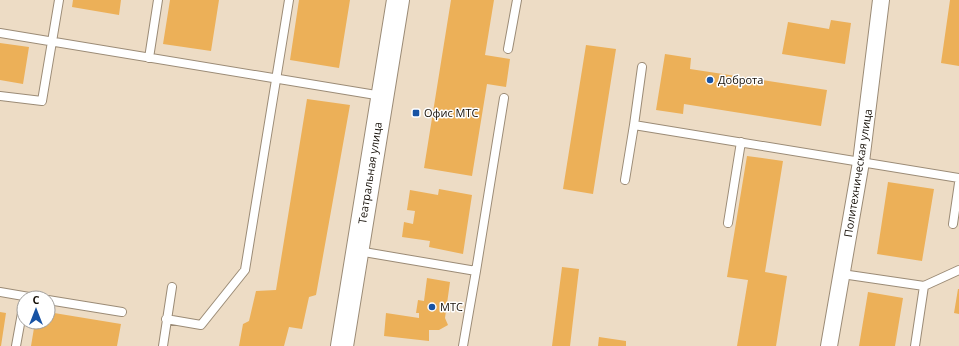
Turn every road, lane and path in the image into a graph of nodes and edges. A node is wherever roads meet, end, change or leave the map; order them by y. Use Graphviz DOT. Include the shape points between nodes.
graph roads {
  1 [pos="59,0"];
  2 [pos="158,0"];
  3 [pos="289,0"];
  4 [pos="398,0"];
  5 [pos="516,0"];
  6 [pos="881,0"];
  7 [pos="0,33"];
  8 [pos="52,42"];
  9 [pos="508,49"];
  10 [pos="149,58"];
  11 [pos="642,68"];
  12 [pos="277,79"];
  13 [pos="0,96"];
  14 [pos="383,96"];
  15 [pos="504,98"];
  16 [pos="634,125"];
  17 [pos="741,142"];
  18 [pos="861,162"];
  19 [pos="959,178"];
  20 [pos="624,180"];
  21 [pos="959,183"];
  22 [pos="728,224"];
  23 [pos="953,224"];
  24 [pos="358,251"];
  25 [pos="959,270"];
  26 [pos="476,271"];
  27 [pos="842,274"];
  28 [pos="924,286"];
  29 [pos="172,287"];
  30 [pos="0,292"];
  31 [pos="16,296"];
  32 [pos="56,301"];
  33 [pos="122,312"];
  34 [pos="166,319"];
  35 [pos="19,330"];
  36 [pos="16,346"];
  37 [pos="162,346"];
  38 [pos="342,346"];
  39 [pos="463,346"];
  40 [pos="829,346"];
  41 [pos="915,346"];
  1 -- 8 [label="lane"];
  2 -- 10 [label="lane"];
  3 -- 12 [label="lane"];
  4 -- 14 [label="main road, Театральная улица"];
  5 -- 9 [label="lane"];
  6 -- 18 [label="street, Политехническая улица"];
  7 -- 8 [label="lane"];
  8 -- 10 [label="lane"];
  8 -- 13 [label="lane" via="42,101"];
  10 -- 12 [label="lane"];
  11 -- 16 [label="lane"];
  12 -- 14 [label="lane"];
  12 -- 34 [label="lane" via="245,270 201,325"];
  14 -- 24 [label="main road, Театральная улица"];
  15 -- 26 [label="lane"];
  16 -- 17 [label="lane"];
  16 -- 20 [label="lane"];
  17 -- 18 [label="lane"];
  17 -- 22 [label="lane"];
  18 -- 19 [label="lane"];
  18 -- 27 [label="street, Политехническая улица"];
  21 -- 23 [label="lane"];
  24 -- 26 [label="lane"];
  24 -- 38 [label="main road, Театральная улица"];
  25 -- 28 [label="lane"];
  26 -- 39 [label="lane"];
  27 -- 28 [label="lane"];
  27 -- 40 [label="street, Политехническая улица"];
  28 -- 41 [label="lane"];
  29 -- 34 [label="lane"];
  30 -- 31 [label="lane"];
  32 -- 33 [label="lane"];
  34 -- 37 [label="lane"];
  35 -- 36 [label="lane"];
}
